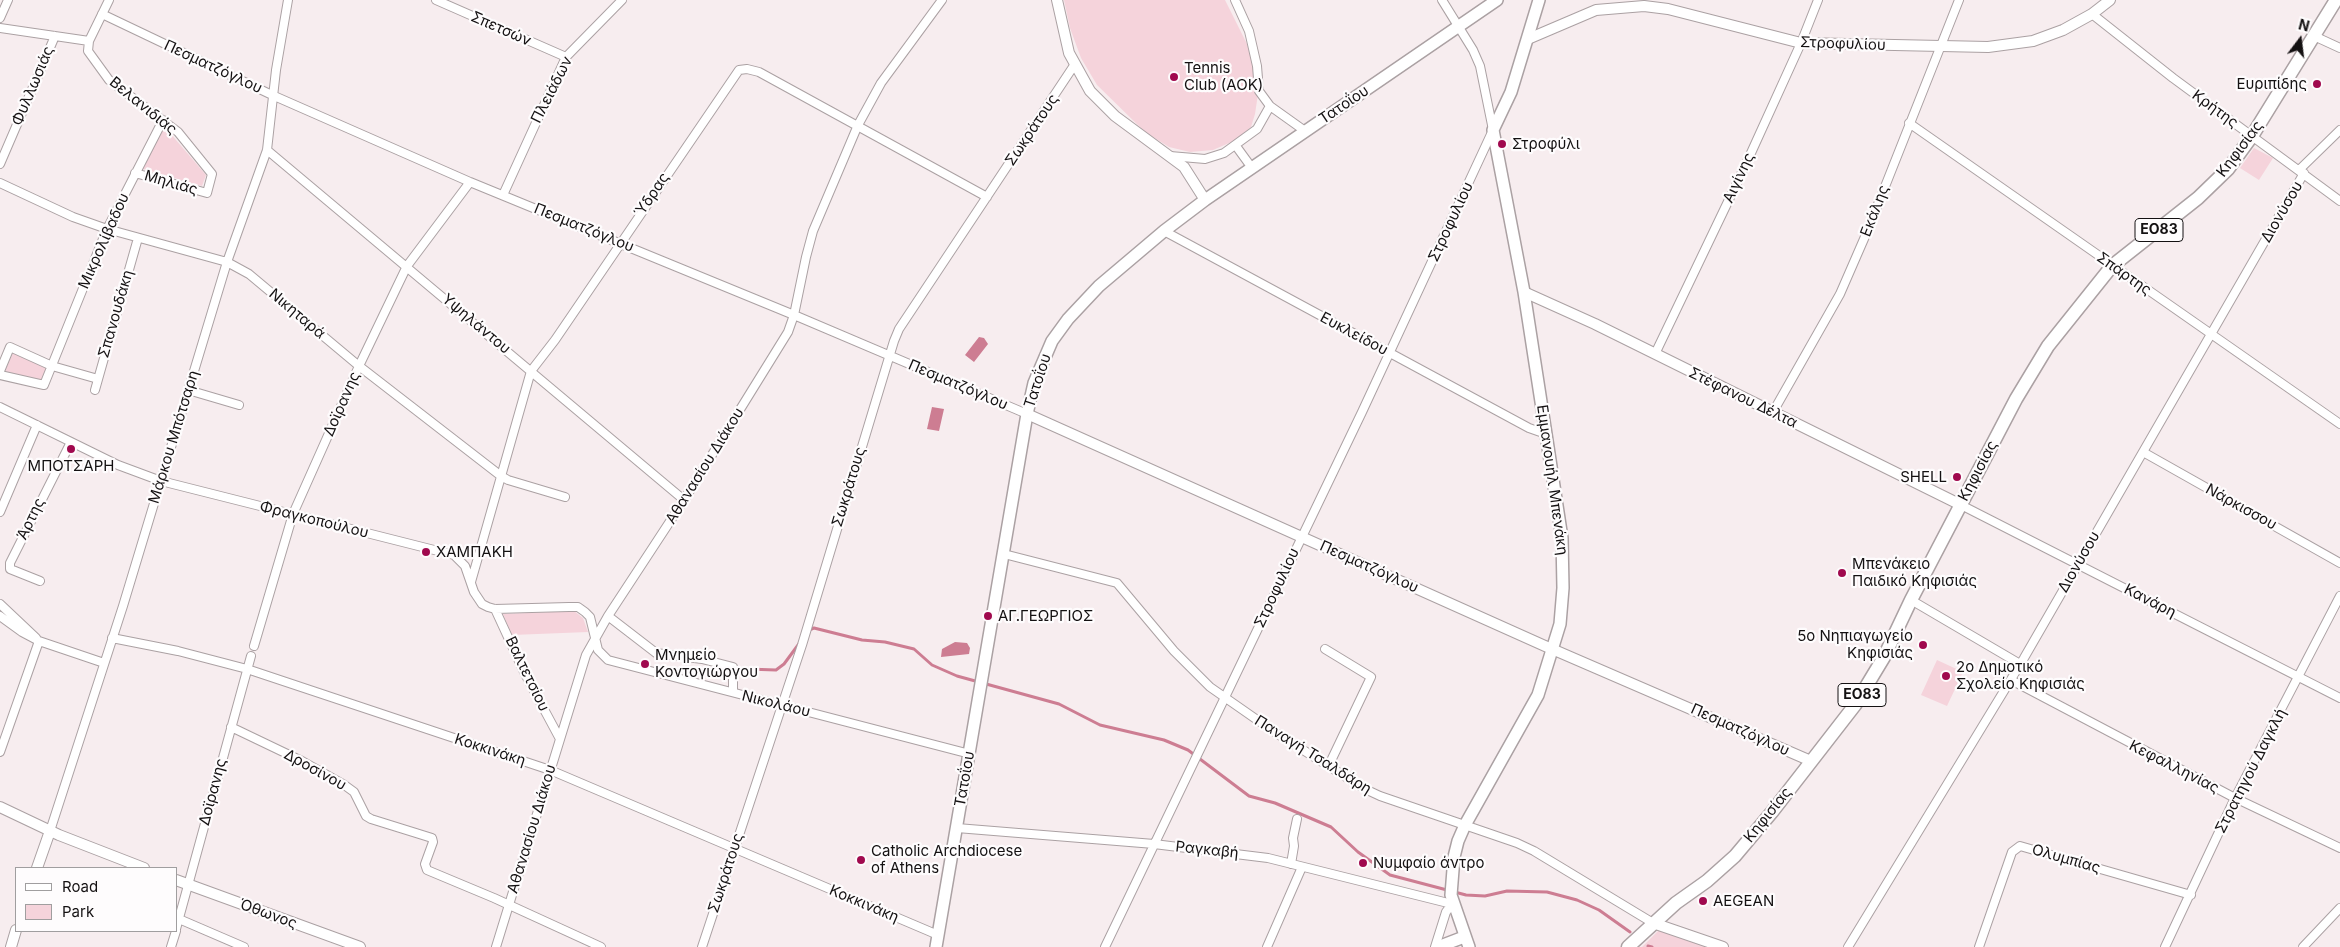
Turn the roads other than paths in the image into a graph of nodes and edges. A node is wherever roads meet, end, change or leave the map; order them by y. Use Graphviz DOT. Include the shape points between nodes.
graph roads {
  1 [pos="8,0"];
  2 [pos="109,0"];
  3 [pos="288,0"];
  4 [pos="436,0"];
  5 [pos="622,0"];
  6 [pos="942,0"];
  7 [pos="1057,0"];
  8 [pos="1235,0"];
  9 [pos="1442,0"];
  10 [pos="1497,0"];
  11 [pos="1539,0"];
  12 [pos="1818,0"];
  13 [pos="1959,0"];
  14 [pos="2110,0"];
  15 [pos="2336,0"];
  16 [pos="447,2"];
  17 [pos="102,14"];
  18 [pos="2092,14"];
  19 [pos="0,18"];
  20 [pos="1459,26"];
  21 [pos="0,28"];
  22 [pos="55,36"];
  23 [pos="2314,36"];
  24 [pos="1528,39"];
  25 [pos="89,41"];
  26 [pos="1801,44"];
  27 [pos="1940,47"];
  28 [pos="2340,48"];
  29 [pos="566,57"];
  30 [pos="1074,64"];
  31 [pos="272,95"];
  32 [pos="1270,106"];
  33 [pos="163,120"];
  34 [pos="1909,123"];
  35 [pos="858,125"];
  36 [pos="1494,130"];
  37 [pos="2340,130"];
  38 [pos="1305,132"];
  39 [pos="2252,136"];
  40 [pos="1236,146"];
  41 [pos="267,150"];
  42 [pos="1170,156"];
  43 [pos="0,164"];
  44 [pos="1252,168"];
  45 [pos="2302,172"];
  46 [pos="135,173"];
  47 [pos="0,182"];
  48 [pos="470,182"];
  49 [pos="207,193"];
  50 [pos="503,195"];
  51 [pos="987,197"];
  52 [pos="1205,200"];
  53 [pos="2340,201"];
  54 [pos="107,229"];
  55 [pos="1164,231"];
  56 [pos="138,238"];
  57 [pos="620,243"];
  58 [pos="226,262"];
  59 [pos="408,266"];
  60 [pos="2112,266"];
  61 [pos="1524,292"];
  62 [pos="794,315"];
  63 [pos="2212,335"];
  64 [pos="1390,353"];
  65 [pos="1655,354"];
  66 [pos="889,356"];
  67 [pos="52,366"];
  68 [pos="359,366"];
  69 [pos="531,371"];
  70 [pos="0,373"];
  71 [pos="98,379"];
  72 [pos="95,390"];
  73 [pos="188,390"];
  74 [pos="0,406"];
  75 [pos="239,406"];
  76 [pos="1773,412"];
  77 [pos="1027,414"];
  78 [pos="2340,424"];
  79 [pos="37,425"];
  80 [pos="1546,434"];
  81 [pos="71,442"];
  82 [pos="2143,452"];
  83 [pos="501,476"];
  84 [pos="161,482"];
  85 [pos="565,497"];
  86 [pos="684,500"];
  87 [pos="1961,505"];
  88 [pos="1,508"];
  89 [pos="293,514"];
  90 [pos="1302,536"];
  91 [pos="1004,554"];
  92 [pos="2340,563"];
  93 [pos="2078,564"];
  94 [pos="40,581"];
  95 [pos="471,582"];
  96 [pos="2340,596"];
  97 [pos="1911,600"];
  98 [pos="0,604"];
  99 [pos="495,609"];
  100 [pos="0,616"];
  101 [pos="608,616"];
  102 [pos="112,638"];
  103 [pos="594,638"];
  104 [pos="39,641"];
  105 [pos="254,646"];
  106 [pos="1325,649"];
  107 [pos="1554,650"];
  108 [pos="251,656"];
  109 [pos="104,662"];
  110 [pos="2020,664"];
  111 [pos="247,669"];
  112 [pos="2299,677"];
  113 [pos="2011,680"];
  114 [pos="733,692"];
  115 [pos="2340,698"];
  116 [pos="1225,699"];
  117 [pos="780,705"];
  118 [pos="231,727"];
  119 [pos="560,739"];
  120 [pos="0,752"];
  121 [pos="970,754"];
  122 [pos="1811,761"];
  123 [pos="1329,764"];
  124 [pos="550,770"];
  125 [pos="2235,798"];
  126 [pos="0,807"];
  127 [pos="1297,819"];
  128 [pos="1465,825"];
  129 [pos="957,828"];
  130 [pos="50,831"];
  131 [pos="1154,844"];
  132 [pos="734,848"];
  133 [pos="2340,848"];
  134 [pos="1291,864"];
  135 [pos="37,867"];
  136 [pos="141,867"];
  137 [pos="1302,867"];
  138 [pos="178,881"];
  139 [pos="188,884"];
  140 [pos="2190,896"];
  141 [pos="1452,904"];
  142 [pos="510,906"];
  143 [pos="2340,908"];
  144 [pos="179,919"];
  145 [pos="178,923"];
  146 [pos="1649,927"];
  147 [pos="15,932"];
  148 [pos="176,932"];
  149 [pos="937,941"];
  150 [pos="1466,942"];
  151 [pos="1631,944"];
  152 [pos="10,947"];
  153 [pos="172,947"];
  154 [pos="244,947"];
  155 [pos="360,947"];
  156 [pos="496,947"];
  157 [pos="601,947"];
  158 [pos="702,947"];
  159 [pos="1106,947"];
  160 [pos="1267,947"];
  161 [pos="1436,947"];
  162 [pos="1723,947"];
  163 [pos="1848,947"];
  164 [pos="1979,947"];
  165 [pos="2165,947"];
  166 [pos="2303,947"];
  1 -- 19 [label="street"];
  2 -- 17 [label="street"];
  3 -- 31 [label="street, Μάρκου Μπότσαρη"];
  4 -- 16 [label="street, Σπετσών"];
  5 -- 29 [label="street, Πλειάδων"];
  6 -- 35 [label="street, Αθανασίου Διάκου" via="881,83"];
  7 -- 30 [label="street" via="1064,38"];
  8 -- 32 [label="street" via="1249,31 1259,91"];
  9 -- 20 [label="street, Εμμανουήλ Μπενάκη"];
  10 -- 20 [label="main road, Τατοΐου"];
  11 -- 24 [label="main road"];
  12 -- 26 [label="street, Αιγίνης"];
  13 -- 27 [label="street, Εκάλης"];
  14 -- 18 [label="street, Στροφυλίου"];
  15 -- 23 [label="main road, Κηφισίας / ΕΟ83"];
  16 -- 29 [label="street, Σπετσών"];
  17 -- 25 [label="street"];
  17 -- 31 [label="street, Πεσματζόγλου"];
  18 -- 27 [label="street, Στροφυλίου" via="2033,41 1988,47"];
  18 -- 39 [label="street, Κρήτης"];
  20 -- 36 [label="street, Εμμανουήλ Μπενάκη" via="1480,66"];
  20 -- 38 [label="main road, Τατοΐου"];
  21 -- 22 [label="street"];
  22 -- 25 [label="street"];
  22 -- 43 [label="street, Φυλλωσιάς"];
  23 -- 28 [label="street"];
  23 -- 39 [label="main road, Κηφισίας / ΕΟ83"];
  24 -- 26 [label="street, Στροφυλίου" via="1596,10 1644,6"];
  24 -- 36 [label="main road, Στροφυλίου" via="1511,92"];
  25 -- 33 [label="street, Βελανιδιάς" via="88,51 109,80"];
  26 -- 27 [label="street, Στροφυλίου"];
  26 -- 65 [label="street, Αιγίνης"];
  27 -- 34 [label="street, Εκάλης"];
  29 -- 50 [label="street, Πλειάδων"];
  30 -- 42 [label="street" via="1097,100 1137,134"];
  30 -- 51 [label="street, Σωκράτους"];
  31 -- 41 [label="street, Μάρκου Μπότσαρη"];
  31 -- 48 [label="street, Πεσματζόγλου"];
  32 -- 38 [label="street"];
  32 -- 40 [label="street" via="1257,129"];
  33 -- 46 [label="street, Μικρολίβαδου"];
  33 -- 49 [label="street, Βελανιδιάς" via="178,132 212,174"];
  34 -- 60 [label="street, Σπάρτης"];
  34 -- 76 [label="street, Εκάλης" via="1840,294"];
  35 -- 51 [label="street, Ύδρας"];
  35 -- 57 [label="street, Ύδρας" via="759,72 739,70"];
  35 -- 62 [label="street, Αθανασίου Διάκου" via="813,231"];
  36 -- 61 [label="main road, Εμμανουήλ Μπενάκη"];
  36 -- 64 [label="street, Στροφυλίου"];
  37 -- 45 [label="street, Διονύσου"];
  38 -- 44 [label="main road, Τατοΐου"];
  39 -- 45 [label="street, Κρήτης"];
  39 -- 60 [label="main road, Κηφισίας / ΕΟ83" via="2228,169 2198,198"];
  40 -- 42 [label="street" via="1205,159"];
  40 -- 44 [label="street"];
  41 -- 58 [label="street, Μάρκου Μπότσαρη"];
  41 -- 59 [label="street, Υψηλάντου"];
  42 -- 52 [label="street" via="1184,167"];
  44 -- 52 [label="main road, Τατοΐου"];
  45 -- 53 [label="street, Κρήτης"];
  45 -- 63 [label="street, Διονύσου"];
  46 -- 49 [label="street, Μηλιάς"];
  46 -- 54 [label="street, Μικρολίβαδου"];
  47 -- 54 [label="street, Νικηταρά" via="58,212"];
  48 -- 50 [label="street, Πεσματζόγλου"];
  48 -- 59 [label="street, Δοϊρανης"];
  50 -- 57 [label="street, Πεσματζόγλου"];
  51 -- 66 [label="street, Σωκράτους" via="900,329"];
  52 -- 55 [label="main road, Τατοΐου"];
  54 -- 56 [label="street, Νικηταρά"];
  54 -- 67 [label="street, Μικρολίβαδου"];
  55 -- 64 [label="street, Ευκλείδου"];
  55 -- 77 [label="main road, Τατοΐου" via="1099,286 1068,319 1046,352"];
  56 -- 58 [label="street, Νικηταρά"];
  56 -- 71 [label="street, Σπανουδάκη"];
  57 -- 62 [label="street, Πεσματζόγλου"];
  57 -- 69 [label="street, Ύδρας"];
  58 -- 68 [label="street, Νικηταρά" via="250,274"];
  58 -- 73 [label="street, Μάρκου Μπότσαρη"];
  59 -- 68 [label="street, Δοϊρανης"];
  59 -- 69 [label="street, Υψηλάντου"];
  60 -- 63 [label="street, Σπάρτης"];
  60 -- 87 [label="main road, Κηφισίας / ΕΟ83" via="2041,358"];
  61 -- 65 [label="street, Στέφανου Δέλτα"];
  61 -- 80 [label="main road, Εμμανουήλ Μπενάκη"];
  62 -- 66 [label="street, Πεσματζόγλου"];
  62 -- 86 [label="street, Αθανασίου Διάκου" via="788,332"];
  63 -- 78 [label="street, Σπάρτης"];
  63 -- 82 [label="street, Διονύσου"];
  64 -- 80 [label="street, Ευκλείδου" via="1529,428"];
  64 -- 90 [label="street, Στροφυλίου"];
  65 -- 76 [label="street, Στέφανου Δέλτα"];
  66 -- 77 [label="street, Πεσματζόγλου"];
  66 -- 117 [label="street, Σωκράτους" via="802,645"];
  67 -- 70 [label="street, Μικρολίβαδου" via="44,385"];
  67 -- 70 [label="street" via="10,347"];
  67 -- 71 [label="street"];
  68 -- 83 [label="street, Νικηταρά"];
  68 -- 89 [label="street, Δοϊρανης"];
  69 -- 83 [label="street, Ύδρας"];
  69 -- 86 [label="street, Υψηλάντου"];
  71 -- 72 [label="street, Σπανουδάκη"];
  73 -- 75 [label="street"];
  73 -- 84 [label="street, Μάρκου Μπότσαρη"];
  74 -- 79 [label="street, Φραγκοπούλου"];
  76 -- 87 [label="street, Στέφανου Δέλτα"];
  77 -- 90 [label="street, Πεσματζόγλου"];
  77 -- 91 [label="main road, Τατοΐου"];
  79 -- 81 [label="street, Φραγκοπούλου"];
  79 -- 88 [label="street"];
  80 -- 107 [label="main road, Εμμανουήλ Μπενάκη" via="1563,562 1560,624"];
  81 -- 84 [label="street, Φραγκοπούλου"];
  81 -- 94 [label="street, Άρτης" via="10,563 10,569"];
  82 -- 92 [label="street, Νάρκισσου"];
  82 -- 93 [label="street, Διονύσου"];
  83 -- 85 [label="street, Νικηταρά"];
  83 -- 95 [label="street, Ύδρας"];
  84 -- 89 [label="street, Φραγκοπούλου"];
  84 -- 102 [label="street, Μάρκου Μπότσαρη"];
  86 -- 101 [label="street, Αθανασίου Διάκου"];
  87 -- 93 [label="street, Κανάρη"];
  87 -- 97 [label="main road, Κηφισίας / ΕΟ83"];
  89 -- 95 [label="street, Φραγκοπούλου" via="454,555 465,566"];
  89 -- 105 [label="street, Δοϊρανης"];
  90 -- 107 [label="street, Πεσματζόγλου"];
  90 -- 116 [label="street, Στροφυλίου"];
  91 -- 116 [label="street, Παναγή Τσαλδάρη" via="1117,583 1174,651"];
  91 -- 121 [label="main road, Τατοΐου"];
  93 -- 110 [label="street, Διονύσου"];
  93 -- 112 [label="street, Κανάρη"];
  95 -- 99 [label="street, Φραγκοπούλου" via="482,604"];
  96 -- 112 [label="street, Στρατηγού Δαγκλή"];
  97 -- 110 [label="street"];
  97 -- 122 [label="main road, Κηφισίας / ΕΟ83" via="1868,686"];
  98 -- 104 [label="street"];
  99 -- 103 [label="street" via="578,607 590,617"];
  99 -- 119 [label="street, Βαλτετσίου"];
  100 -- 104 [label="street"];
  101 -- 103 [label="street, Αθανασίου Διάκου"];
  101 -- 114 [label="street" via="656,654 702,659 733,667"];
  102 -- 109 [label="street, Μάρκου Μπότσαρη"];
  102 -- 111 [label="street, Κοκκινάκη"];
  103 -- 114 [label="street, Νικολάου" via="598,650 608,660"];
  103 -- 119 [label="street, Αθανασίου Διάκου"];
  104 -- 109 [label="street"];
  104 -- 120 [label="street"];
  106 -- 123 [label="street" via="1371,677"];
  107 -- 122 [label="street, Πεσματζόγλου"];
  107 -- 128 [label="main road, Εμμανουήλ Μπενάκη" via="1536,701"];
  108 -- 111 [label="street, Δοϊρανης"];
  109 -- 130 [label="street, Μάρκου Μπότσαρη"];
  110 -- 113 [label="street, Διονύσου"];
  111 -- 118 [label="street, Δοϊρανης"];
  111 -- 124 [label="street, Κοκκινάκη"];
  112 -- 115 [label="street, Κανάρη"];
  112 -- 125 [label="street, Στρατηγού Δαγκλή"];
  113 -- 125 [label="street, Κεφαλληνίας"];
  113 -- 163 [label="street, Διονύσου"];
  114 -- 117 [label="street, Νικολάου"];
  116 -- 123 [label="street, Παναγή Τσαλδάρη"];
  116 -- 131 [label="street, Στροφυλίου"];
  117 -- 121 [label="street, Νικολάου"];
  117 -- 132 [label="street, Σωκράτους"];
  118 -- 139 [label="street, Δοϊρανης"];
  118 -- 142 [label="street, Δροσίνου" via="343,784 354,792 366,816 371,819 432,838 425,864 427,870"];
  119 -- 124 [label="street, Αθανασίου Διάκου"];
  121 -- 129 [label="main road, Τατοΐου"];
  122 -- 146 [label="main road, Κηφισίας / ΕΟ83" via="1735,856"];
  123 -- 128 [label="street, Παναγή Τσαλδάρη" via="1380,796"];
  124 -- 132 [label="street, Κοκκινάκη"];
  124 -- 142 [label="street, Αθανασίου Διάκου"];
  125 -- 133 [label="street, Κεφαλληνίας"];
  125 -- 140 [label="street, Στρατηγού Δαγκλή"];
  126 -- 130 [label="street"];
  127 -- 134 [label="street"];
  128 -- 141 [label="main road, Εμμανουήλ Μπενάκη" via="1454,857 1450,886"];
  128 -- 146 [label="street, Παναγή Τσαλδάρη" via="1534,851"];
  129 -- 131 [label="street, Ραγκαβή"];
  129 -- 149 [label="main road, Τατοΐου"];
  130 -- 135 [label="street, Μάρκου Μπότσαρη"];
  130 -- 136 [label="street"];
  131 -- 134 [label="street, Ραγκαβή" via="1246,854"];
  131 -- 159 [label="street, Στροφυλίου"];
  132 -- 149 [label="street, Κοκκινάκη"];
  132 -- 158 [label="street, Σωκράτους"];
  134 -- 137 [label="street, Ραγκαβή"];
  137 -- 141 [label="street, Ραγκαβή"];
  137 -- 160 [label="street"];
  138 -- 139 [label="street, Όθωνος"];
  139 -- 144 [label="street, Δοϊρανης"];
  139 -- 155 [label="street, Όθωνος"];
  140 -- 164 [label="street, Ολυμπίας" via="2020,846 2012,852"];
  140 -- 165 [label="street, Στρατηγού Δαγκλή"];
  141 -- 150 [label="main road, Εμμανουήλ Μπενάκη"];
  141 -- 161 [label="street" via="1446,912"];
  142 -- 156 [label="street, Αθανασίου Διάκου"];
  142 -- 157 [label="street, Δροσίνου"];
  143 -- 166 [label="street"];
  144 -- 145 [label="street, Δοϊρανης"];
  144 -- 154 [label="street"];
  146 -- 151 [label="main road, Κηφισίας / ΕΟ83"];
  146 -- 162 [label="street"];
  147 -- 152 [label="street"];
  148 -- 153 [label="street, Δοϊρανης"];
  150 -- 161 [label="main road"];
}
